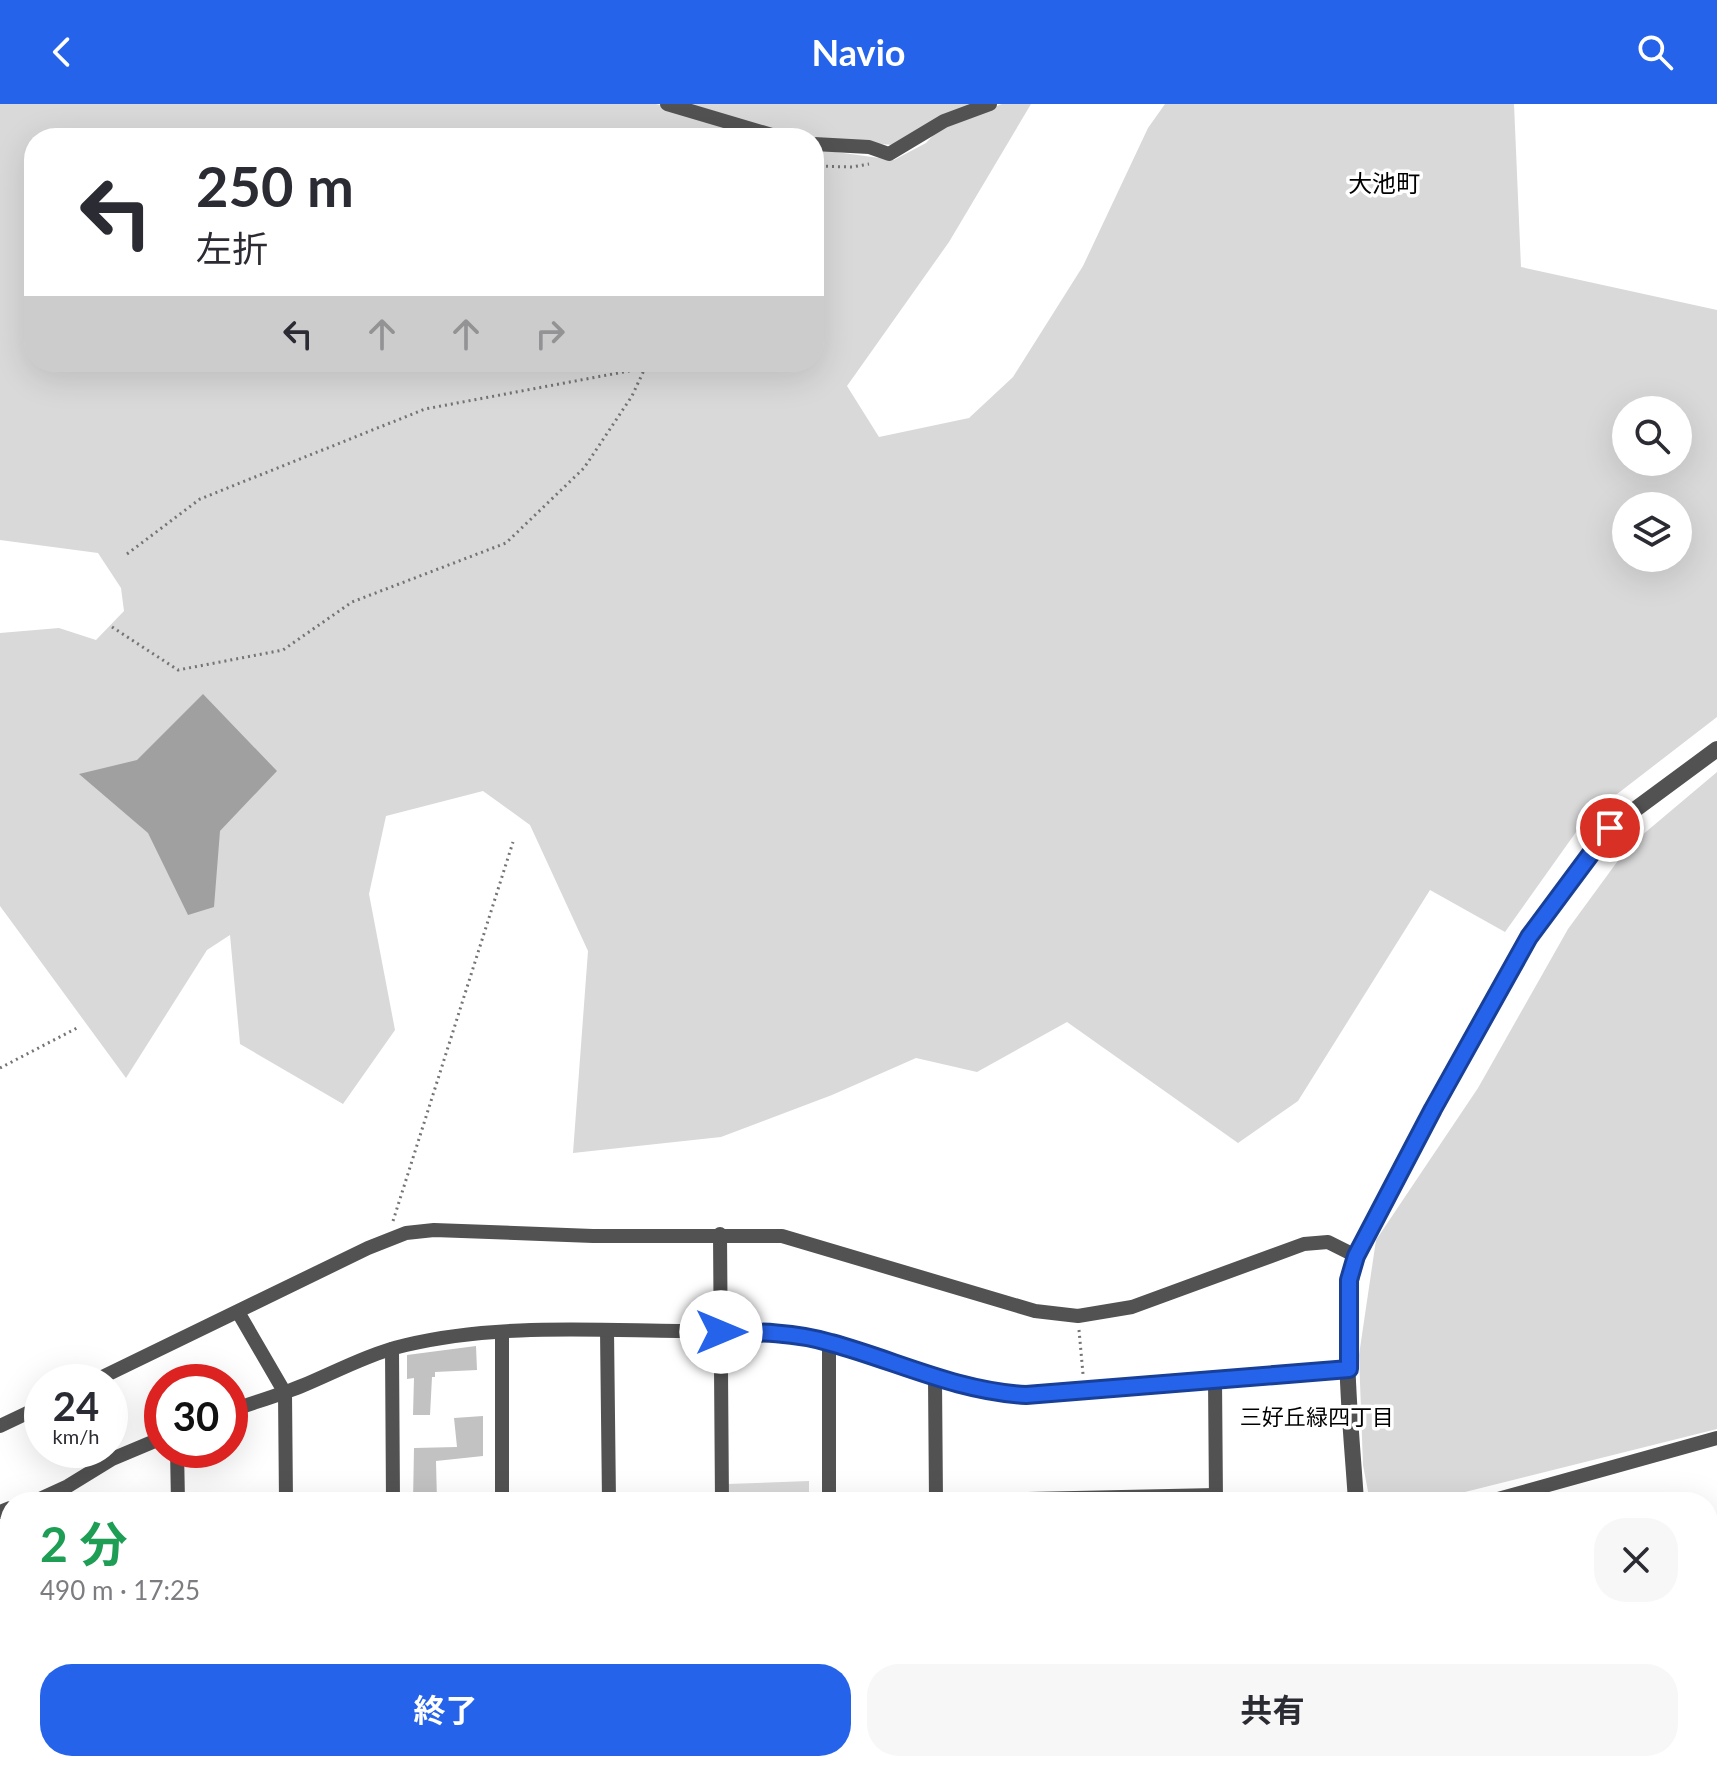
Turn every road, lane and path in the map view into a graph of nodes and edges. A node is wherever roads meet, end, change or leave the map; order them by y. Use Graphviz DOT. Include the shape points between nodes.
graph roads {
  1 [pos="667,104"];
  2 [pos="990,104"];
  3 [pos="748,128"];
  4 [pos="824,145"];
  5 [pos="889,154"];
  6 [pos="824,166"];
  7 [pos="624,372"];
  8 [pos="643,372"];
  9 [pos="127,554"];
  10 [pos="112,627"];
  11 [pos="1717,749"];
  12 [pos="513,842"];
  13 [pos="77,1028"];
  14 [pos="0,1068"];
  15 [pos="720,1234"];
  16 [pos="387,1240"];
  17 [pos="1356,1256"];
  18 [pos="238,1312"];
  19 [pos="1078,1316"];
  20 [pos="607,1330"];
  21 [pos="721,1332"];
  22 [pos="502,1333"];
  23 [pos="829,1342"];
  24 [pos="392,1349"];
  25 [pos="128,1365"];
  26 [pos="1349,1369"];
  27 [pos="935,1379"];
  28 [pos="1215,1379"];
  29 [pos="1084,1390"];
  30 [pos="285,1393"];
  31 [pos="248,1405"];
  32 [pos="24,1415"];
  33 [pos="0,1426"];
  34 [pos="1717,1438"];
  35 [pos="144,1446"];
  36 [pos="177,1468"];
  37 [pos="68,1486"];
  38 [pos="55,1492"];
  39 [pos="68,1492"];
  40 [pos="178,1492"];
  41 [pos="286,1492"];
  42 [pos="393,1492"];
  43 [pos="502,1492"];
  44 [pos="609,1492"];
  45 [pos="722,1492"];
  46 [pos="829,1492"];
  47 [pos="936,1492"];
  48 [pos="1216,1492"];
  49 [pos="1355,1492"];
  50 [pos="1523,1492"];
  1 -- 3 [label="street"];
  2 -- 5 [label="street" via="944,121"];
  4 -- 5 [label="street" via="869,147"];
  5 -- 6 [label="path" via="878,163"];
  7 -- 9 [label="path" via="425,409 200,499"];
  8 -- 10 [label="path" via="584,468 506,543 352,602 283,650 178,670"];
  11 -- 17 [label="street" via="1610,828 1529,937"];
  12 -- 16 [label="path"];
  13 -- 14 [label="path"];
  15 -- 16 [label="street" via="434,1230"];
  15 -- 19 [label="street" via="792,1237 1035,1311"];
  15 -- 21 [label="street"];
  16 -- 18 [label="street"];
  17 -- 19 [label="street" via="1328,1242 1304,1244 1132,1307"];
  17 -- 26 [label="street" via="1349,1280"];
  18 -- 25 [label="street"];
  18 -- 30 [label="street"];
  19 -- 29 [label="path"];
  20 -- 21 [label="street"];
  20 -- 22 [label="street"];
  20 -- 44 [label="street"];
  21 -- 23 [label="street" via="771,1332"];
  21 -- 45 [label="street"];
  22 -- 24 [label="street"];
  22 -- 43 [label="street"];
  23 -- 27 [label="street"];
  23 -- 46 [label="street"];
  24 -- 30 [label="street"];
  24 -- 42 [label="street"];
  26 -- 28 [label="street"];
  26 -- 49 [label="street"];
  27 -- 29 [label="street" via="1001,1394"];
  27 -- 47 [label="street"];
  28 -- 29 [label="street"];
  28 -- 48 [label="street"];
  30 -- 31 [label="street"];
  30 -- 41 [label="street"];
  32 -- 33 [label="street"];
  34 -- 50 [label="street"];
  35 -- 37 [label="street"];
  36 -- 40 [label="street"];
  37 -- 38 [label="street"];
  37 -- 39 [label="street"];
}
